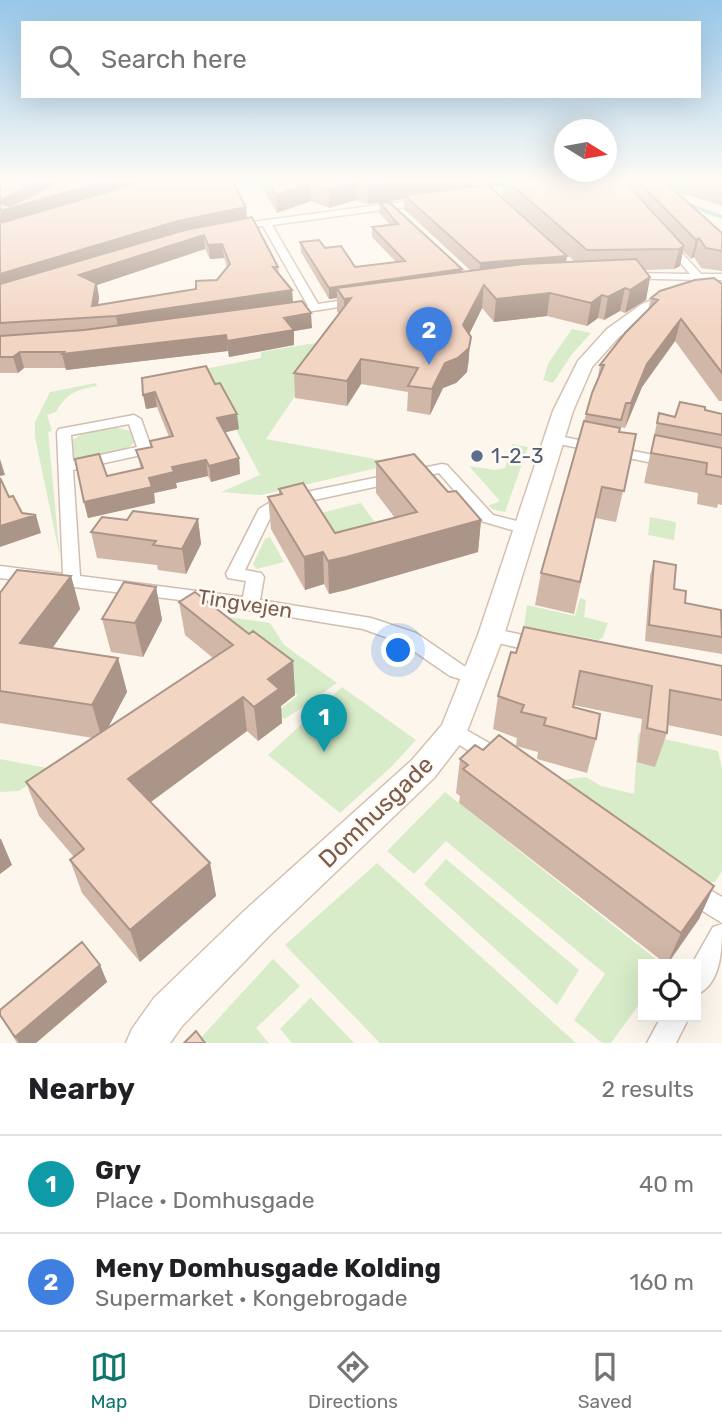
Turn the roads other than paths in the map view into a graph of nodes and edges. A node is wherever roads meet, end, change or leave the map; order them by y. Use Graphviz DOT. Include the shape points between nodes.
graph roads {
  1 [pos="270,230"];
  2 [pos="662,237"];
  3 [pos="619,276"];
  4 [pos="715,287"];
  5 [pos="365,300"];
  6 [pos="314,307"];
  7 [pos="276,314"];
  8 [pos="554,439"];
  9 [pos="679,464"];
  10 [pos="66,467"];
  11 [pos="526,529"];
  12 [pos="0,572"];
  13 [pos="72,581"];
  14 [pos="251,605"];
  15 [pos="491,635"];
  16 [pos="559,650"];
  17 [pos="477,677"];
  18 [pos="454,731"];
  19 [pos="520,771"];
  20 [pos="677,880"];
  21 [pos="722,911"];
  22 [pos="722,936"];
  23 [pos="701,973"];
  24 [pos="673,1022"];
  25 [pos="146,1043"];
  26 [pos="661,1043"];
  1 -- 6 [label="street"];
  2 -- 4 [label="street"];
  3 -- 4 [label="street"];
  4 -- 8 [label="street, Domhusgade" via="662,300 613,333 584,365"];
  5 -- 6 [label="street"];
  6 -- 7 [label="street"];
  8 -- 9 [label="street"];
  8 -- 11 [label="street, Domhusgade"];
  10 -- 10 [label="street" via="64,432 134,419 145,450"];
  10 -- 13 [label="street"];
  11 -- 14 [label="street" via="487,518 442,468 277,503 267,509 234,574 255,577"];
  11 -- 15 [label="street, Domhusgade"];
  12 -- 13 [label="street, Tingvejen"];
  13 -- 14 [label="street, Tingvejen"];
  14 -- 17 [label="street, Tingvejen" via="391,630 457,671"];
  15 -- 16 [label="street"];
  15 -- 17 [label="street, Domhusgade"];
  17 -- 18 [label="street, Domhusgade"];
  18 -- 19 [label="street"];
  18 -- 25 [label="street, Domhusgade" via="423,769 168,1013"];
  20 -- 21 [label="street"];
  22 -- 23 [label="street"];
  24 -- 26 [label="street"];
}
